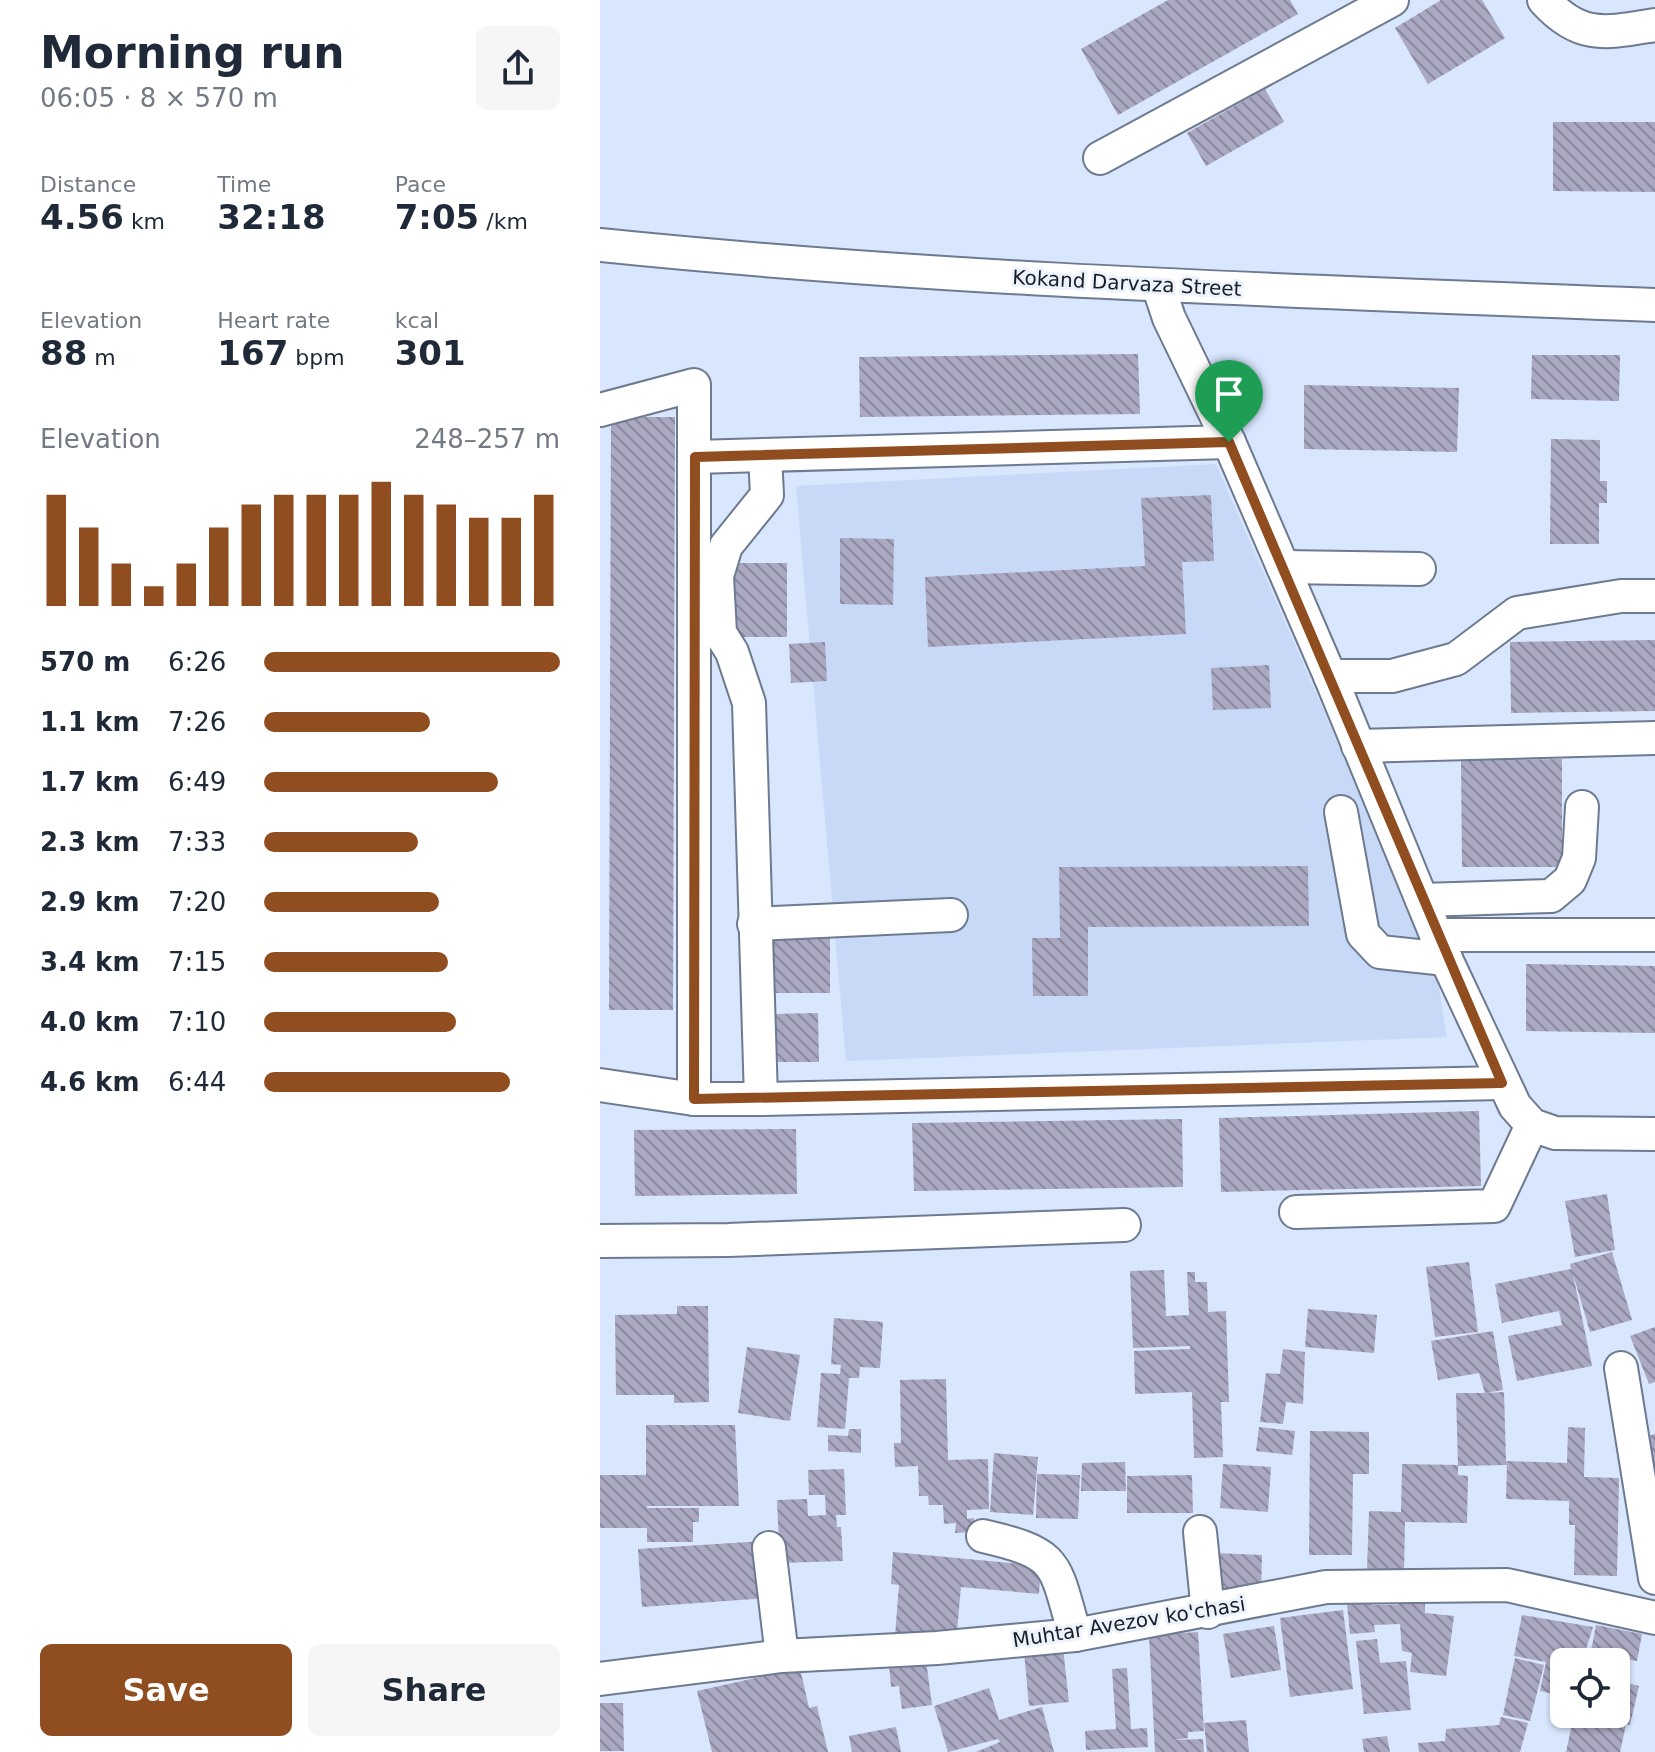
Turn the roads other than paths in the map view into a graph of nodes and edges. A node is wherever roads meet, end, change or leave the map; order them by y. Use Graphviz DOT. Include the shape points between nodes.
graph roads {
  1 [pos="1392,0"];
  2 [pos="1544,0"];
  3 [pos="1655,25"];
  4 [pos="1100,158"];
  5 [pos="600,245"];
  6 [pos="1158,285"];
  7 [pos="1655,305"];
  8 [pos="600,410"];
  9 [pos="1229,442"];
  10 [pos="765,455"];
  11 [pos="695,457"];
  12 [pos="1283,567"];
  13 [pos="1419,569"];
  14 [pos="1655,596"];
  15 [pos="1330,676"];
  16 [pos="1655,738"];
  17 [pos="1358,746"];
  18 [pos="1582,807"];
  19 [pos="1341,812"];
  20 [pos="1422,900"];
  21 [pos="951,915"];
  22 [pos="754,924"];
  23 [pos="1655,935"];
  24 [pos="1441,947"];
  25 [pos="1502,1083"];
  26 [pos="600,1085"];
  27 [pos="694,1099"];
  28 [pos="761,1099"];
  29 [pos="1532,1125"];
  30 [pos="1655,1134"];
  31 [pos="1296,1212"];
  32 [pos="1124,1225"];
  33 [pos="600,1241"];
  34 [pos="1621,1368"];
  35 [pos="1200,1532"];
  36 [pos="983,1536"];
  37 [pos="769,1548"];
  38 [pos="1655,1578"];
  39 [pos="1208,1612"];
  40 [pos="1655,1618"];
  41 [pos="1075,1635"];
  42 [pos="782,1656"];
  43 [pos="600,1679"];
  1 -- 4 [label="street"];
  2 -- 3 [label="street" via="1584,31"];
  5 -- 6 [label="street, Kokand Darvaza Street" via="822,267"];
  6 -- 7 [label="street, Kokand Darvaza Street"];
  6 -- 9 [label="street"];
  8 -- 11 [label="street" via="694,385"];
  9 -- 10 [label="street"];
  9 -- 12 [label="street"];
  10 -- 11 [label="street"];
  10 -- 22 [label="street" via="767,495 726,546 717,576 720,633 749,703"];
  11 -- 27 [label="street"];
  12 -- 13 [label="street"];
  12 -- 15 [label="street"];
  14 -- 15 [label="street" via="1621,596 1517,613 1456,659 1392,676"];
  15 -- 17 [label="street"];
  16 -- 17 [label="street"];
  17 -- 20 [label="street"];
  18 -- 20 [label="street" via="1579,858 1570,880 1551,896"];
  19 -- 24 [label="street" via="1363,934 1380,952"];
  20 -- 24 [label="street"];
  21 -- 22 [label="street"];
  22 -- 28 [label="street"];
  23 -- 24 [label="street"];
  24 -- 25 [label="street"];
  25 -- 28 [label="street"];
  25 -- 29 [label="street"];
  26 -- 27 [label="street"];
  27 -- 28 [label="street"];
  29 -- 30 [label="street" via="1579,1136"];
  29 -- 31 [label="street" via="1494,1206"];
  32 -- 33 [label="street"];
  34 -- 38 [label="street"];
  35 -- 39 [label="street"];
  36 -- 41 [label="street" via="1024,1545 1055,1566"];
  37 -- 42 [label="street"];
  39 -- 40 [label="street, Muhtar Avezov ko'chasi" via="1326,1587 1507,1585"];
  39 -- 41 [label="street, Muhtar Avezov ko'chasi"];
  41 -- 42 [label="street, Muhtar Avezov ko'chasi"];
  42 -- 43 [label="street, Muhtar Avezov ko'chasi"];
}
